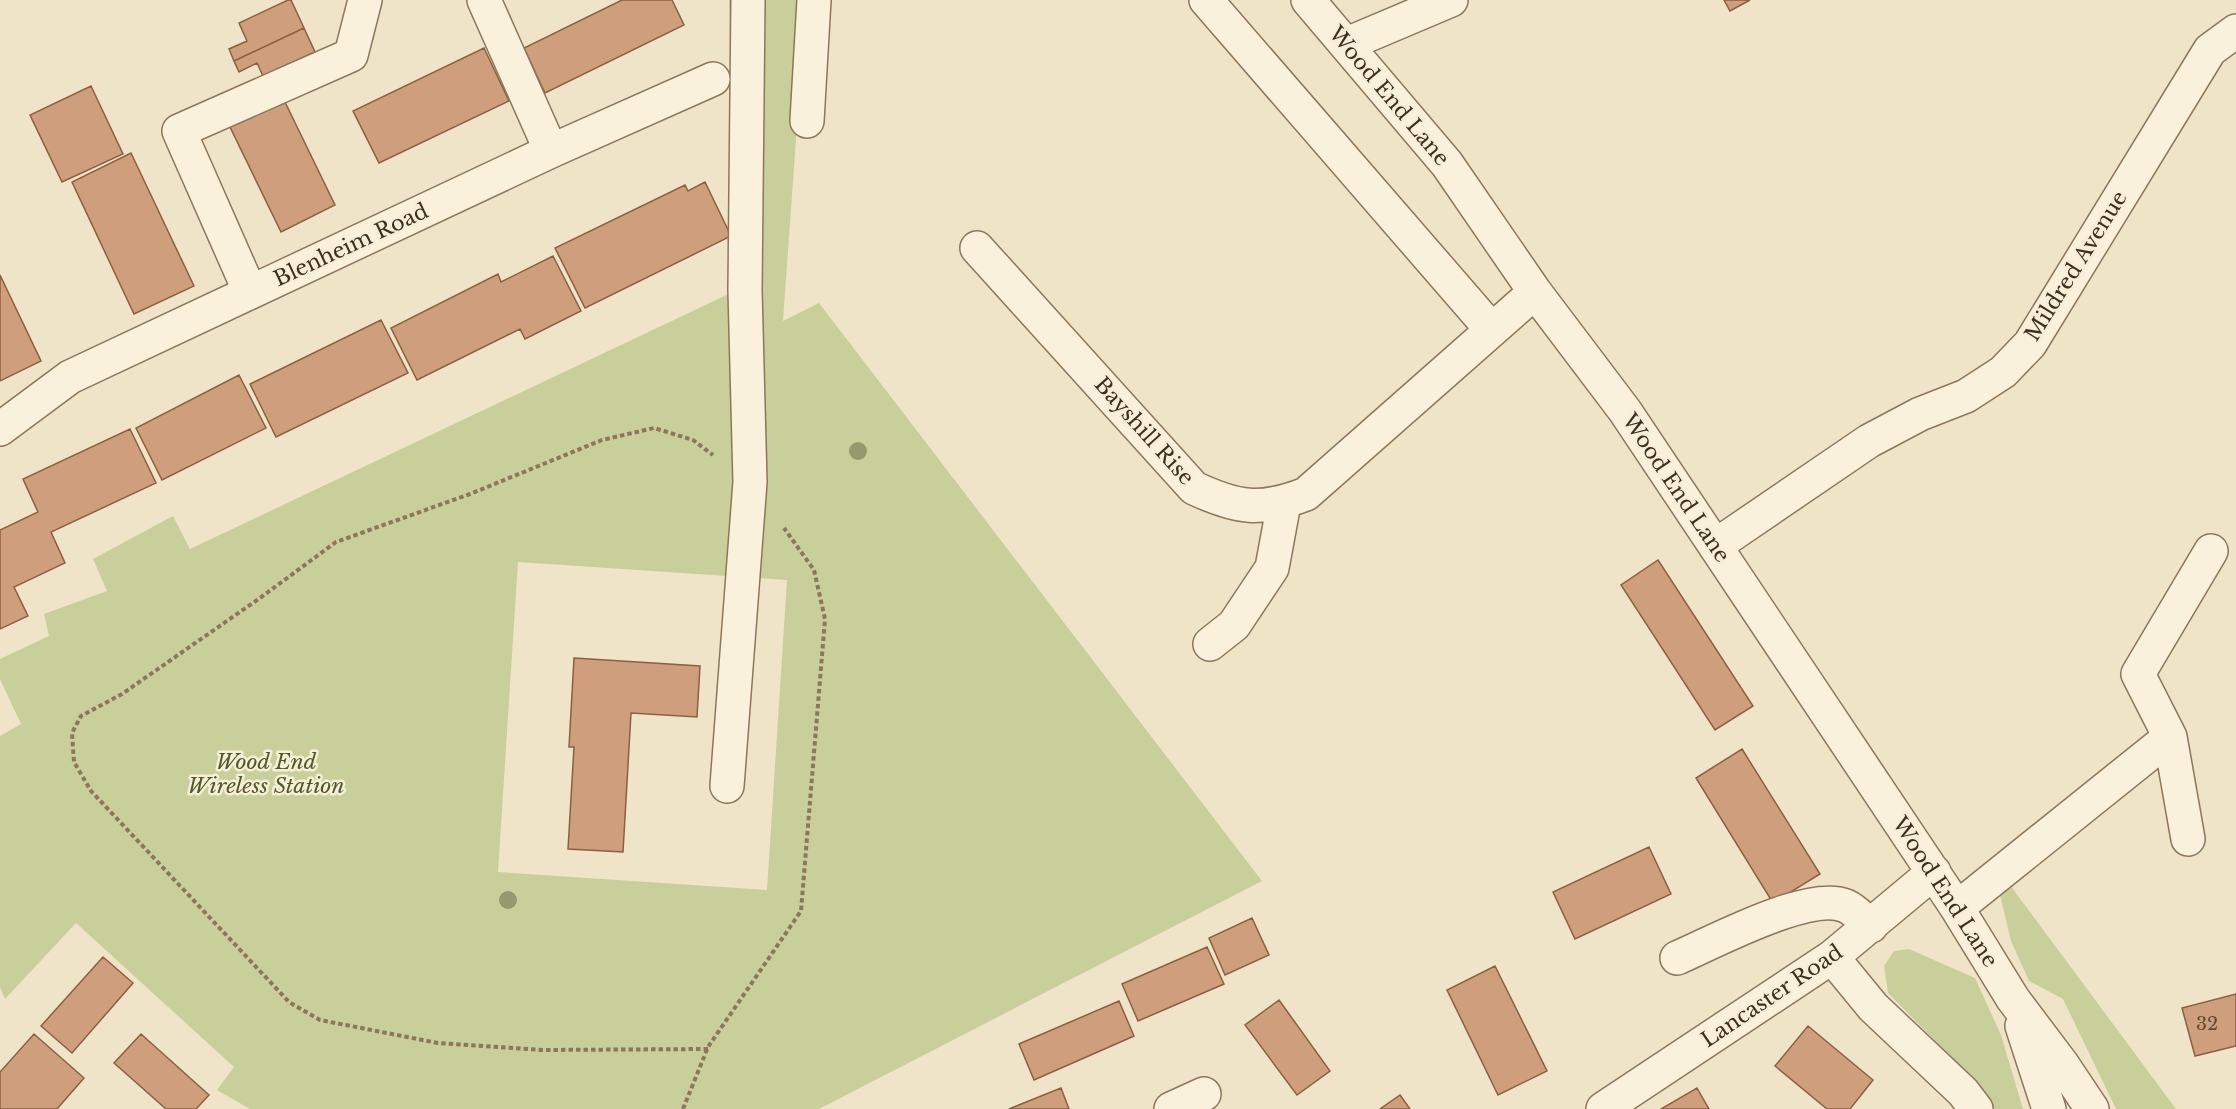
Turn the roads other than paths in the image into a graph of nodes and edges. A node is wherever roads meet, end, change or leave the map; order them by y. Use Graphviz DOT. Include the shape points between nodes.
graph roads {
  1 [pos="365,0"];
  2 [pos="484,0"];
  3 [pos="748,0"];
  4 [pos="814,0"];
  5 [pos="1206,0"];
  6 [pos="1308,0"];
  7 [pos="1451,0"];
  8 [pos="2236,31"];
  9 [pos="1347,44"];
  10 [pos="713,79"];
  11 [pos="807,122"];
  12 [pos="551,151"];
  13 [pos="977,248"];
  14 [pos="250,292"];
  15 [pos="1535,292"];
  16 [pos="1492,330"];
  17 [pos="0,429"];
  18 [pos="1284,503"];
  19 [pos="1715,546"];
  20 [pos="2211,551"];
  21 [pos="1210,644"];
  22 [pos="2170,737"];
  23 [pos="727,786"];
  24 [pos="2188,839"];
  25 [pos="1934,872"];
  26 [pos="1958,908"];
  27 [pos="1871,926"];
  28 [pos="1832,957"];
  29 [pos="1677,958"];
  30 [pos="2013,999"];
  31 [pos="1204,1094"];
  32 [pos="1171,1109"];
  33 [pos="1603,1109"];
  34 [pos="1976,1109"];
  35 [pos="2049,1109"];
  36 [pos="2092,1109"];
  1 -- 14 [label="street" via="351,55 179,131"];
  2 -- 12 [label="street"];
  3 -- 23 [label="street" via="745,290 750,482"];
  4 -- 11 [label="street"];
  5 -- 16 [label="street"];
  6 -- 9 [label="street, Wood End Lane"];
  7 -- 9 [label="street"];
  8 -- 19 [label="street, Mildred Avenue" via="2210,50 2030,344 2003,372 1966,396 1920,414 1869,441"];
  9 -- 15 [label="street, Wood End Lane" via="1447,164"];
  10 -- 12 [label="street, Blenheim Road"];
  12 -- 14 [label="street, Blenheim Road"];
  13 -- 18 [label="street, Bayshill Rise" via="1194,488 1223,501 1254,508"];
  14 -- 17 [label="street, Blenheim Road" via="70,377"];
  15 -- 16 [label="street, Bayshill Rise"];
  15 -- 19 [label="street, Wood End Lane" via="1625,411"];
  16 -- 18 [label="street, Bayshill Rise" via="1306,494"];
  18 -- 21 [label="street" via="1272,568 1234,625"];
  19 -- 25 [label="street, Wood End Lane"];
  20 -- 22 [label="street" via="2138,674"];
  22 -- 24 [label="street"];
  22 -- 26 [label="street"];
  25 -- 26 [label="street, Wood End Lane"];
  25 -- 27 [label="street, Lancaster Road"];
  26 -- 30 [label="street, Wood End Lane"];
  27 -- 28 [label="street, Lancaster Road"];
  27 -- 29 [label="street" via="1846,906 1815,902"];
  28 -- 33 [label="street, Lancaster Road"];
  28 -- 34 [label="street" via="1873,1007"];
  30 -- 35 [label="street, Wood End Lane"];
  30 -- 36 [label="street, Wood End Lane"];
  31 -- 32 [label="street"];
}
